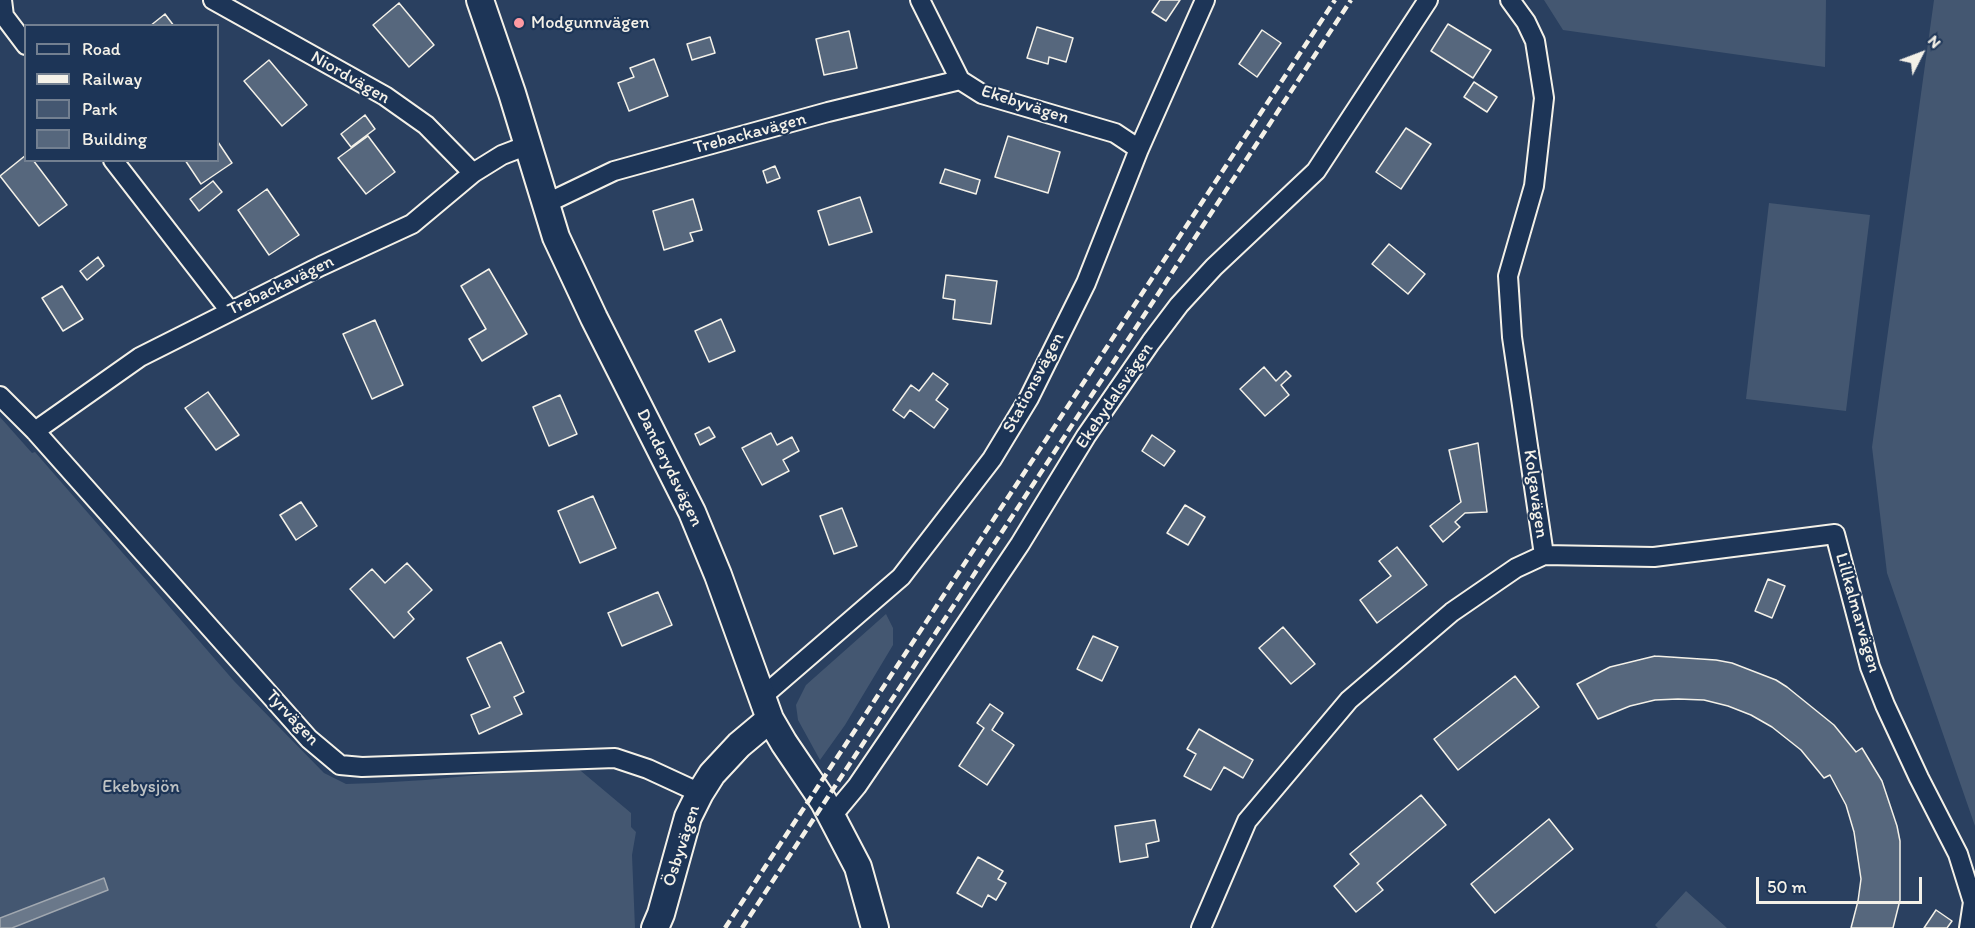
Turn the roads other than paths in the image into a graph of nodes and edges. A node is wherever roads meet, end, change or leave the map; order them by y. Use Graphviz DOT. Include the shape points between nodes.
graph roads {
  1 [pos="2,0"];
  2 [pos="213,0"];
  3 [pos="480,0"];
  4 [pos="920,0"];
  5 [pos="1204,0"];
  6 [pos="1428,0"];
  7 [pos="1510,0"];
  8 [pos="24,42"];
  9 [pos="960,80"];
  10 [pos="528,145"];
  11 [pos="1139,149"];
  12 [pos="115,162"];
  13 [pos="473,173"];
  14 [pos="545,204"];
  15 [pos="230,311"];
  16 [pos="0,396"];
  17 [pos="35,431"];
  18 [pos="1544,555"];
  19 [pos="766,708"];
  20 [pos="700,793"];
  21 [pos="832,816"];
  22 [pos="655,928"];
  23 [pos="875,928"];
  24 [pos="1201,928"];
  25 [pos="1969,928"];
  1 -- 8 [label="street" via="4,16"];
  2 -- 13 [label="street, Niordvägen" via="386,96 426,125"];
  3 -- 10 [label="street, Danderydsvägen"];
  4 -- 9 [label="street, Ekebyvägen"];
  5 -- 11 [label="street, Stationsvägen"];
  6 -- 21 [label="street, Ekebydalsvägen" via="1316,171 1215,267 1151,342 909,710"];
  7 -- 18 [label="street, Kolgavägen" via="1535,41 1544,98 1534,186 1508,276 1512,337"];
  9 -- 11 [label="street, Ekebyvägen" via="982,94 1115,133"];
  9 -- 14 [label="street, Trebackavägen" via="614,171"];
  10 -- 13 [label="street, Trebackavägen"];
  10 -- 14 [label="street, Danderydsvägen"];
  11 -- 19 [label="street, Stationsvägen" via="1086,283 1029,398 992,459 901,577"];
  12 -- 15 [label="street"];
  13 -- 15 [label="street, Trebackavägen" via="412,224"];
  14 -- 19 [label="street, Danderydsvägen" via="594,318 692,512"];
  15 -- 17 [label="street, Trebackavägen" via="140,357"];
  16 -- 17 [label="street, Tyrvägen"];
  17 -- 20 [label="street, Tyrvägen" via="309,739 340,765 615,758"];
  18 -- 24 [label="street, Kolgavägen" via="1516,568 1452,612 1349,700 1247,821"];
  18 -- 25 [label="street, Lillkalmarvägen" via="1654,557 1835,534 1870,667 1958,854 1972,902"];
  19 -- 20 [label="street, Ösbyvägen"];
  19 -- 21 [label="street, Danderydsvägen" via="784,744"];
  20 -- 22 [label="street, Ösbyvägen" via="688,816"];
  21 -- 23 [label="street, Danderydsvägen" via="858,867"];
}
